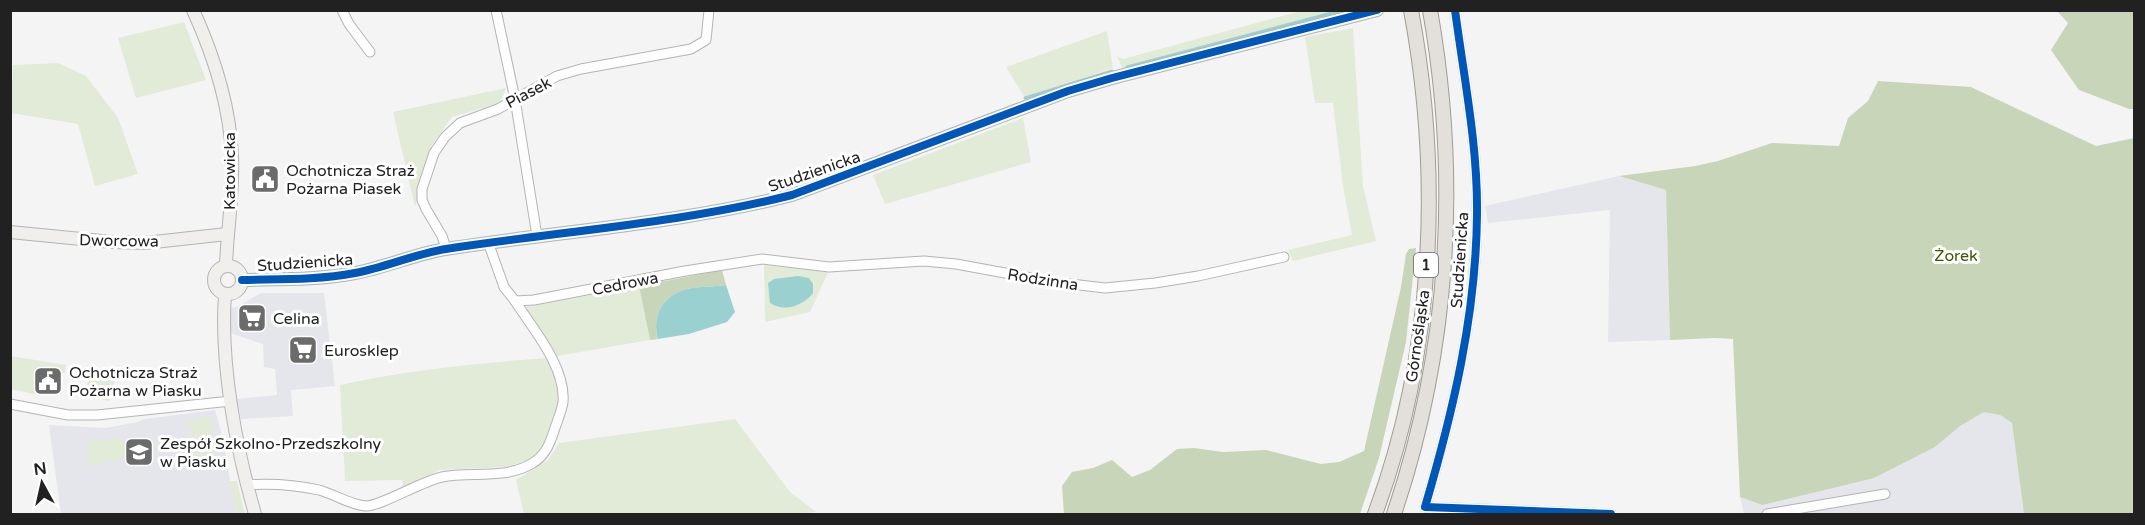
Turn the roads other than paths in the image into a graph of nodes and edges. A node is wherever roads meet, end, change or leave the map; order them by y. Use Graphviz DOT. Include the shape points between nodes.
graph roads {
  1 [pos="193,10"];
  2 [pos="342,10"];
  3 [pos="496,10"];
  4 [pos="709,10"];
  5 [pos="1377,10"];
  6 [pos="1411,10"];
  7 [pos="1430,10"];
  8 [pos="1455,10"];
  9 [pos="370,52"];
  10 [pos="515,99"];
  11 [pos="10,232"];
  12 [pos="227,234"];
  13 [pos="537,236"];
  14 [pos="488,242"];
  15 [pos="446,248"];
  16 [pos="1284,257"];
  17 [pos="800,264"];
  18 [pos="226,266"];
  19 [pos="242,280"];
  20 [pos="225,295"];
  21 [pos="515,301"];
  22 [pos="231,401"];
  23 [pos="10,404"];
  24 [pos="246,485"];
  25 [pos="1885,494"];
  26 [pos="1424,511"];
  27 [pos="255,514"];
  28 [pos="1375,514"];
  29 [pos="1394,514"];
  30 [pos="1611,514"];
  31 [pos="1767,514"];
  1 -- 12 [label="street, Katowicka" via="219,81 230,133 232,182"];
  2 -- 9 [label="street"];
  3 -- 10 [label="street"];
  4 -- 10 [label="street, Piasek" via="706,40 691,49 581,69 557,76"];
  5 -- 13 [label="street, Studzienicka" via="1068,91 792,195 670,219"];
  6 -- 28 [label="main road, Górnośląska / 1" via="1428,137 1427,260 1411,382"];
  7 -- 29 [label="main road, Górnośląska / 1" via="1446,136 1445,266 1422,422"];
  8 -- 26 [label="street, Studzienicka" via="1473,147 1477,225 1464,350 1445,441"];
  10 -- 13 [label="street"];
  10 -- 15 [label="street, Piasek" via="459,123 434,153 422,200"];
  11 -- 12 [label="street, Dworcowa" via="134,243"];
  12 -- 18 [label="street, Katowicka"];
  13 -- 14 [label="street, Studzienicka"];
  14 -- 15 [label="street, Studzienicka"];
  14 -- 21 [label="street" via="504,287"];
  15 -- 19 [label="street, Studzienicka" via="357,273"];
  16 -- 17 [label="street, Rodzinna" via="1198,276 1105,288 924,261 829,267"];
  17 -- 21 [label="street, Cedrowa" via="762,259"];
  18 -- 19 [label="street" via="238,270"];
  18 -- 20 [label="street" via="213,279 216,289"];
  19 -- 20 [label="street" via="236,292"];
  20 -- 22 [label="street" via="223,324"];
  21 -- 24 [label="street" via="560,372 563,389 563,404 548,450 532,464 480,476 443,476 370,506 318,490"];
  22 -- 23 [label="street" via="97,415 68,415"];
  22 -- 24 [label="street"];
  24 -- 27 [label="street"];
  25 -- 31 [label="street"];
  26 -- 30 [label="street, Studzienicka"];
}
